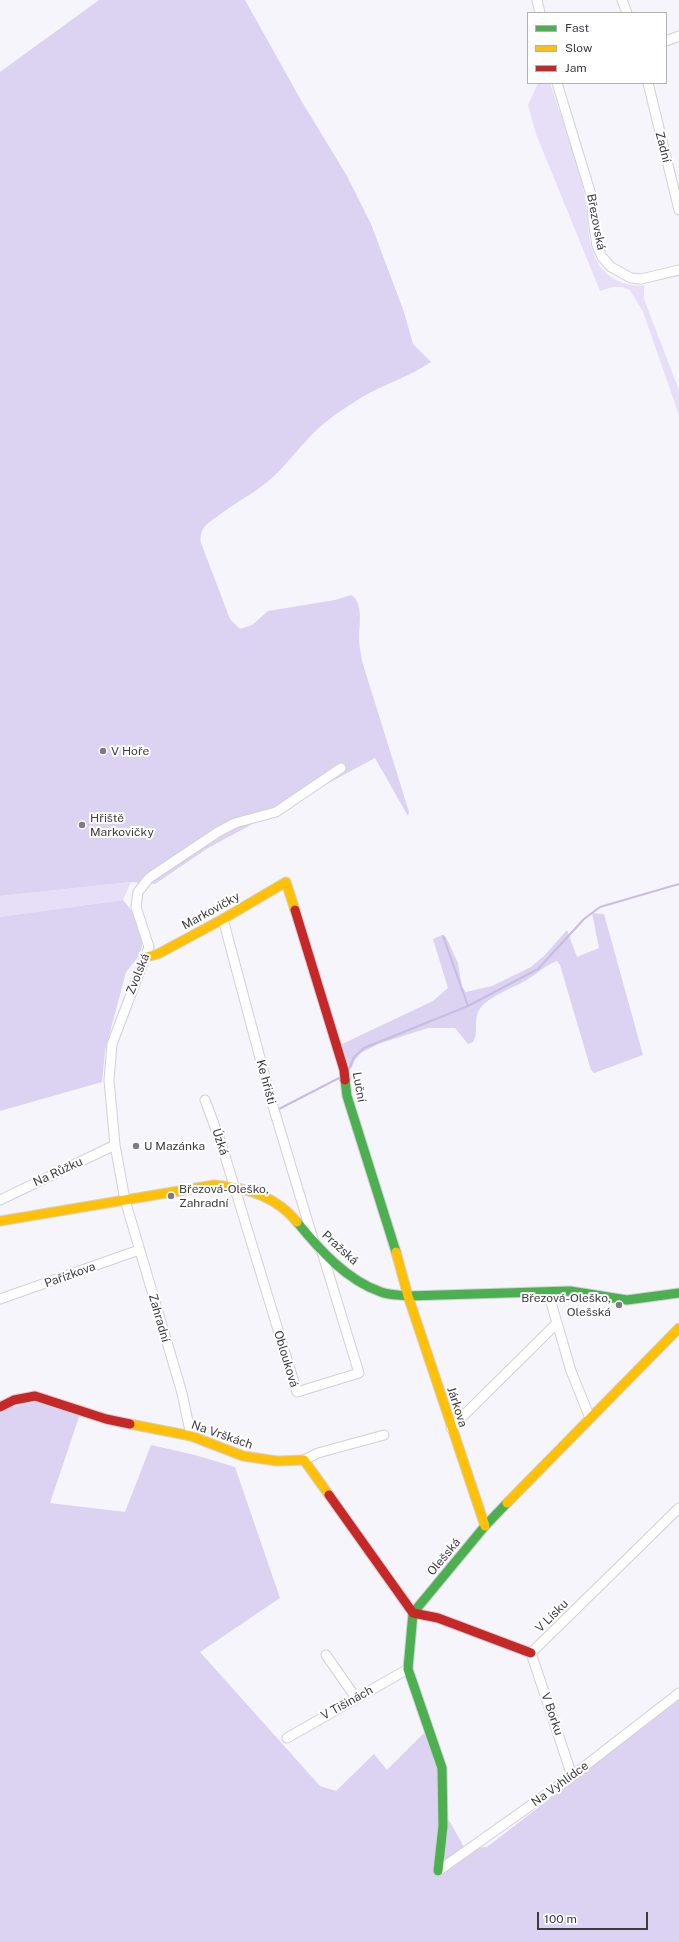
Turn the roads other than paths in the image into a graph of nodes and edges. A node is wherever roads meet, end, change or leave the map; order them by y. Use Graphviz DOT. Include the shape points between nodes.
graph roads {
  1 [pos="537,0"];
  2 [pos="622,0"];
  3 [pos="540,12"];
  4 [pos="627,12"];
  5 [pos="679,36"];
  6 [pos="667,41"];
  7 [pos="557,84"];
  8 [pos="648,84"];
  9 [pos="679,210"];
  10 [pos="679,270"];
  11 [pos="341,768"];
  12 [pos="286,882"];
  13 [pos="223,919"];
  14 [pos="146,957"];
  15 [pos="205,1100"];
  16 [pos="116,1145"];
  17 [pos="234,1186"];
  18 [pos="0,1200"];
  19 [pos="125,1200"];
  20 [pos="0,1221"];
  21 [pos="314,1243"];
  22 [pos="139,1250"];
  23 [pos="322,1250"];
  24 [pos="548,1292"];
  25 [pos="679,1293"];
  26 [pos="408,1296"];
  27 [pos="0,1299"];
  28 [pos="557,1323"];
  29 [pos="679,1328"];
  30 [pos="0,1407"];
  31 [pos="590,1418"];
  32 [pos="451,1428"];
  33 [pos="384,1435"];
  34 [pos="191,1436"];
  35 [pos="304,1460"];
  36 [pos="679,1508"];
  37 [pos="485,1526"];
  38 [pos="413,1613"];
  39 [pos="531,1653"];
  40 [pos="326,1655"];
  41 [pos="408,1669"];
  42 [pos="679,1693"];
  43 [pos="356,1698"];
  44 [pos="287,1738"];
  45 [pos="572,1776"];
  1 -- 3 [label="street"];
  2 -- 4 [label="street"];
  5 -- 6 [label="street"];
  7 -- 10 [label="street, Březovská" via="592,198 594,227 602,257 611,267 630,278 641,279"];
  8 -- 9 [label="street, Zadní"];
  11 -- 14 [label="street, Zvolská" via="276,812 235,823 149,878 138,892 136,907 149,947"];
  12 -- 13 [label="street, Markovičky"];
  12 -- 26 [label="street, Luční" via="344,1070 347,1096"];
  13 -- 14 [label="street, Markovičky" via="158,954"];
  13 -- 21 [label="street, Ke hřišti" via="272,1103"];
  14 -- 16 [label="street, Zvolská" via="112,1044 109,1080"];
  15 -- 17 [label="street, Úzká"];
  16 -- 18 [label="street, Na Růžku"];
  16 -- 19 [label="street, Zvolská"];
  17 -- 19 [label="street, Pražská" via="214,1185"];
  17 -- 21 [label="street, Pražská" via="258,1194 281,1206"];
  17 -- 23 [label="street, Oblouková" via="297,1392 359,1373"];
  19 -- 20 [label="street, Pražská"];
  19 -- 22 [label="street, Zahradní"];
  21 -- 23 [label="street, Pražská"];
  22 -- 27 [label="street, Pařízkova"];
  22 -- 34 [label="street, Zahradní" via="182,1394"];
  23 -- 26 [label="street, Pražská" via="368,1287"];
  24 -- 25 [label="street, Pražská" via="570,1291 627,1300"];
  24 -- 26 [label="street, Pražská"];
  24 -- 28 [label="street"];
  26 -- 32 [label="street, Járkova"];
  28 -- 31 [label="street"];
  28 -- 32 [label="street"];
  29 -- 31 [label="street, Olešská"];
  30 -- 34 [label="street, Na Vrškách" via="14,1400 35,1396 106,1419"];
  31 -- 37 [label="street, Olešská"];
  32 -- 37 [label="street, Járkova"];
  33 -- 35 [label="street" via="318,1453"];
  34 -- 35 [label="street, Na Vrškách" via="243,1456 276,1461"];
  35 -- 38 [label="street"];
  36 -- 39 [label="street, V Lísku"];
  37 -- 38 [label="street, Olešská"];
  38 -- 39 [label="street" via="438,1618"];
  38 -- 41 [label="street"];
  39 -- 45 [label="street, V Borku"];
  40 -- 43 [label="street"];
  41 -- 43 [label="street, V Tišinách"];
  41 -- 45 [label="street, Na Vyhlídce" via="442,1768 443,1826 438,1870"];
  42 -- 45 [label="street, Na Vyhlídce"];
  43 -- 44 [label="street, V Tišinách"];
}
